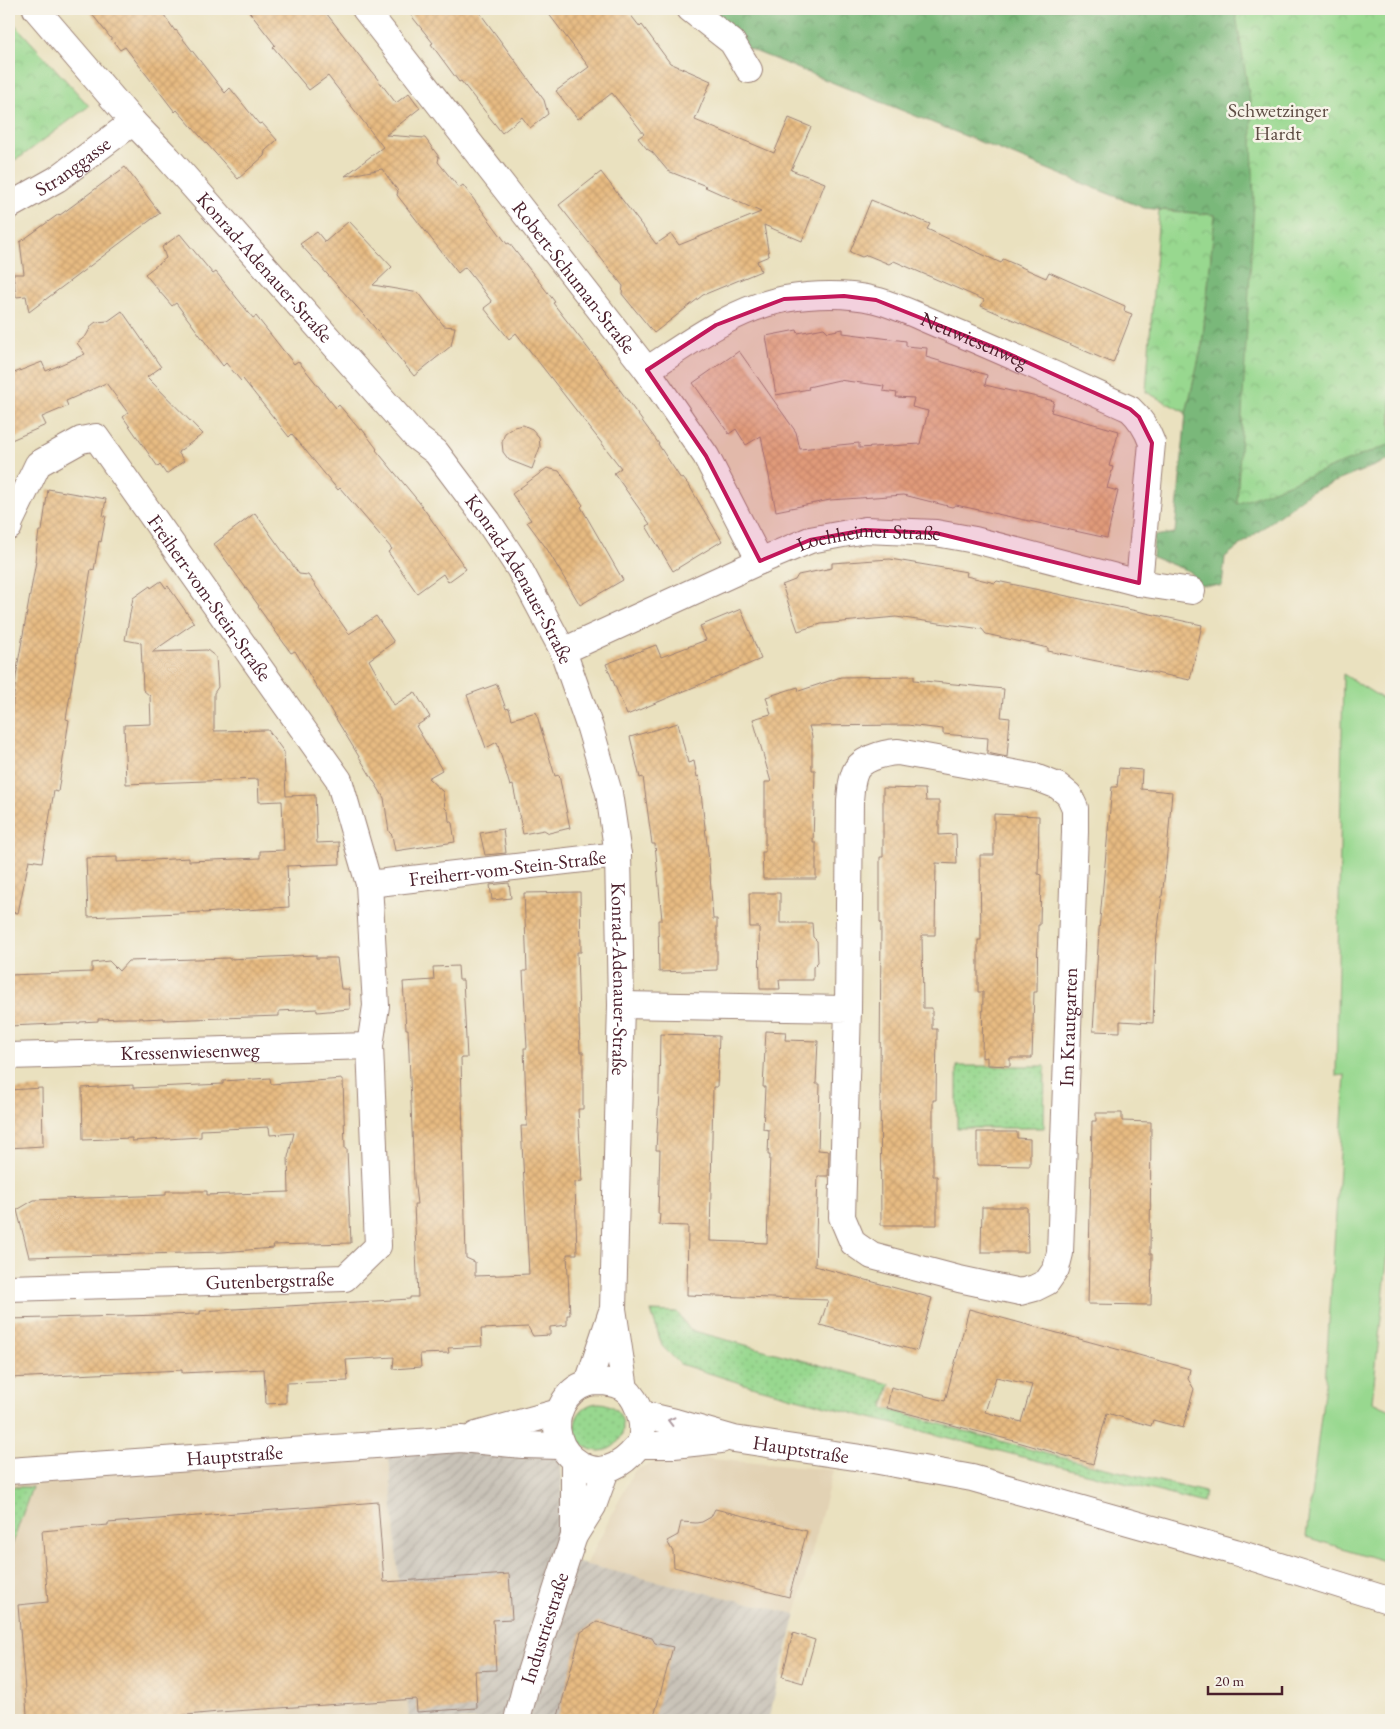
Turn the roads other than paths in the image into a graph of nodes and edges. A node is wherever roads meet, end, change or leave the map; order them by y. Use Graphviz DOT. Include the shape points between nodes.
graph roads {
  1 [pos="36,9"];
  2 [pos="365,9"];
  3 [pos="690,9"];
  4 [pos="749,70"];
  5 [pos="133,122"];
  6 [pos="9,206"];
  7 [pos="647,370"];
  8 [pos="9,527"];
  9 [pos="760,561"];
  10 [pos="1139,583"];
  11 [pos="1192,591"];
  12 [pos="563,651"];
  13 [pos="618,856"];
  14 [pos="369,884"];
  15 [pos="621,1005"];
  16 [pos="848,1009"];
  17 [pos="370,1046"];
  18 [pos="9,1056"];
  19 [pos="9,1288"];
  20 [pos="612,1309"];
  21 [pos="588,1383"];
  22 [pos="624,1389"];
  23 [pos="559,1412"];
  24 [pos="641,1414"];
  25 [pos="461,1439"];
  26 [pos="734,1439"];
  27 [pos="639,1444"];
  28 [pos="567,1453"];
  29 [pos="606,1470"];
  30 [pos="9,1471"];
  31 [pos="574,1536"];
  32 [pos="1391,1601"];
  33 [pos="517,1720"];
  1 -- 5 [label="street, Konrad-Adenauer-Straße"];
  2 -- 7 [label="street, Robert-Schuman-Straße"];
  3 -- 4 [label="street" via="732,42"];
  5 -- 6 [label="street, Stranggasse" via="57,179"];
  5 -- 12 [label="street, Konrad-Adenauer-Straße" via="416,437 436,452 519,568"];
  7 -- 9 [label="street, Robert-Schuman-Straße" via="706,456"];
  7 -- 10 [label="street, Neuwiesenweg" via="716,325 784,299 816,296 876,300 996,348 1130,409 1148,430 1152,442"];
  8 -- 14 [label="street, Freiherr-vom-Stein-Straße" via="38,464 81,440 96,437 339,780"];
  9 -- 10 [label="street, Lochheimer Straße" via="810,540 865,530 936,533 976,540"];
  9 -- 12 [label="street, Lochheimer Straße"];
  10 -- 11 [label="street, Lochheimer Straße"];
  12 -- 13 [label="street, Konrad-Adenauer-Straße" via="609,793"];
  13 -- 14 [label="street, Freiherr-vom-Stein-Straße"];
  13 -- 15 [label="street, Konrad-Adenauer-Straße"];
  14 -- 17 [label="street, Freiherr-vom-Stein-Straße" via="376,1006"];
  15 -- 16 [label="street"];
  15 -- 20 [label="street, Konrad-Adenauer-Straße"];
  16 -- 16 [label="street, Im Krautgarten" via="842,1217 853,1242 872,1256 1020,1292 1047,1282 1056,1269 1060,1253 1075,832 1075,808 1069,795 1058,786 1035,777 898,752 867,760 854,773 850,800"];
  17 -- 18 [label="street, Kressenwiesenweg"];
  17 -- 19 [label="street, Gutenbergstraße" via="378,1246 345,1278"];
  20 -- 21 [label="street, Konrad-Adenauer-Straße"];
  20 -- 22 [label="street, Konrad-Adenauer-Straße"];
  21 -- 22 [label="street" via="603,1382"];
  21 -- 23 [label="street" via="566,1398"];
  22 -- 24 [label="street"];
  23 -- 25 [label="street, Hauptstraße"];
  23 -- 28 [label="street" via="557,1432"];
  26 -- 24 [label="street, Hauptstraße, one-way"];
  24 -- 27 [label="street"];
  25 -- 28 [label="street, Hauptstraße"];
  25 -- 30 [label="street, Hauptstraße"];
  26 -- 27 [label="street, Hauptstraße" via="674,1445"];
  26 -- 32 [label="street, Hauptstraße" via="972,1478 1235,1552"];
  27 -- 29 [label="street" via="619,1464"];
  28 -- 29 [label="street, Hauptstraße" via="592,1470"];
  28 -- 31 [label="street, Industriestraße"];
  29 -- 31 [label="street, Industriestraße" via="593,1506"];
  31 -- 33 [label="street, Industriestraße"];
}
